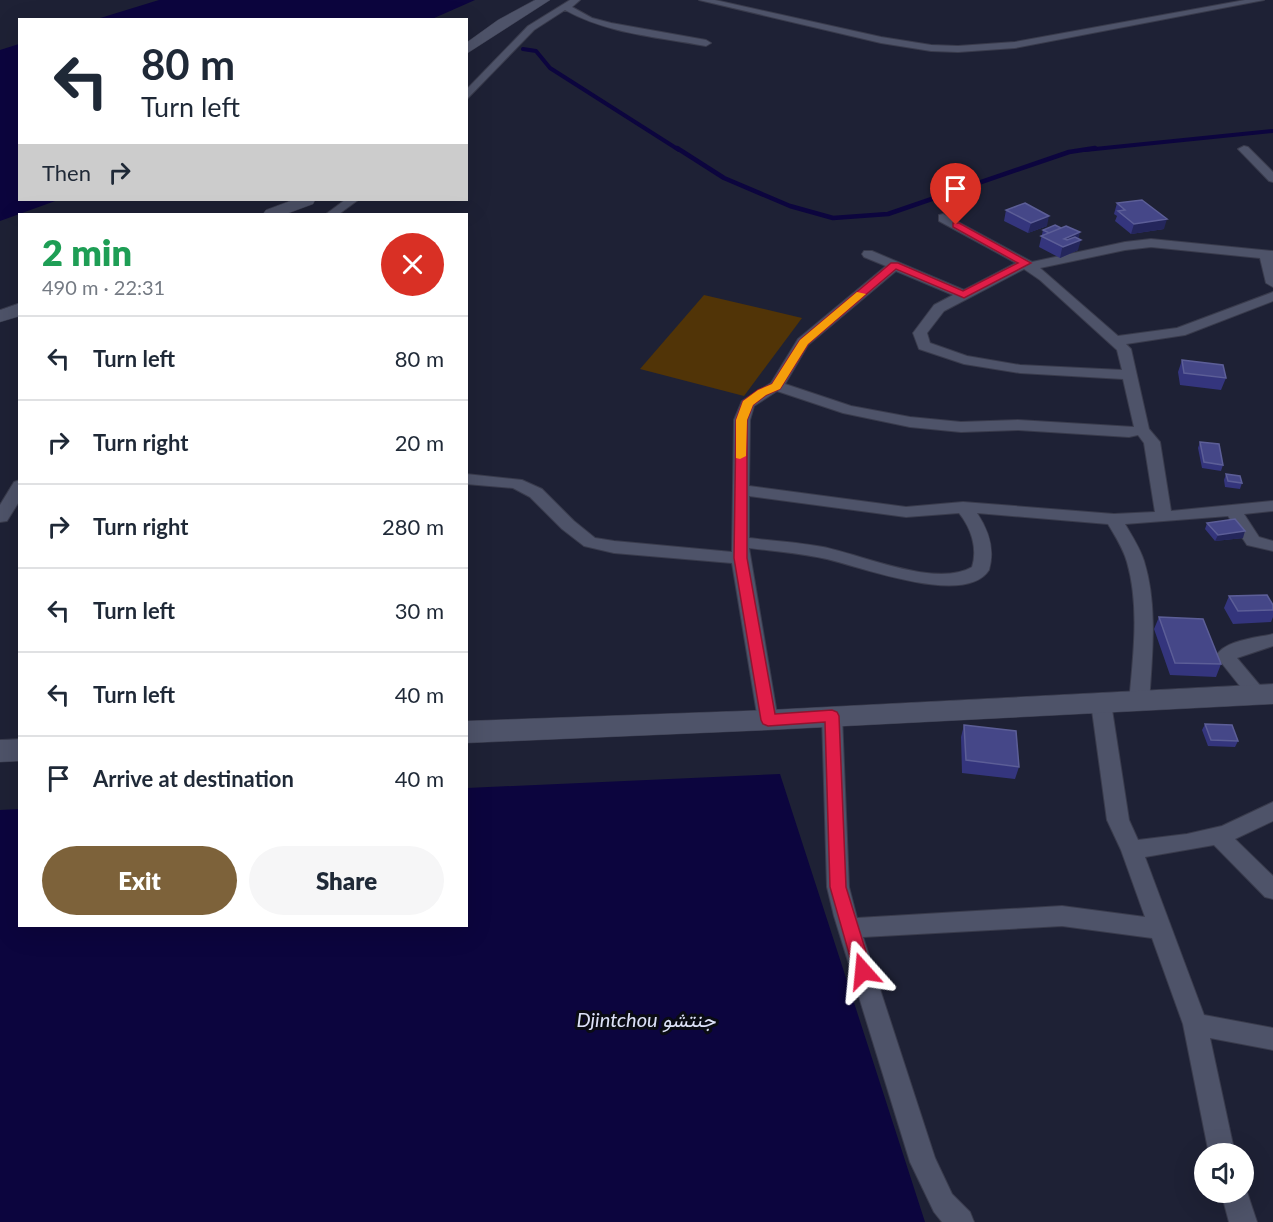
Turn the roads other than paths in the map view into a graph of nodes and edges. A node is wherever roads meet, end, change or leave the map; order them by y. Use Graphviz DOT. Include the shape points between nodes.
graph roads {
  1 [pos="544,0"];
  2 [pos="576,0"];
  3 [pos="703,0"];
  4 [pos="1260,0"];
  5 [pos="564,6"];
  6 [pos="589,20"];
  7 [pos="542,22"];
  8 [pos="706,43"];
  9 [pos="468,49"];
  10 [pos="468,94"];
  11 [pos="1244,149"];
  12 [pos="1273,179"];
  13 [pos="304,201"];
  14 [pos="351,201"];
  15 [pos="274,213"];
  16 [pos="333,213"];
  17 [pos="943,218"];
  18 [pos="868,254"];
  19 [pos="1270,255"];
  20 [pos="895,265"];
  21 [pos="1028,265"];
  22 [pos="1273,283"];
  23 [pos="964,295"];
  24 [pos="1273,297"];
  25 [pos="18,310"];
  26 [pos="0,316"];
  27 [pos="1115,341"];
  28 [pos="1130,375"];
  29 [pos="776,386"];
  30 [pos="1142,430"];
  31 [pos="468,479"];
  32 [pos="18,488"];
  33 [pos="741,490"];
  34 [pos="963,507"];
  35 [pos="1273,507"];
  36 [pos="1233,510"];
  37 [pos="1,517"];
  38 [pos="1164,517"];
  39 [pos="1114,519"];
  40 [pos="1273,546"];
  41 [pos="740,550"];
  42 [pos="1273,640"];
  43 [pos="1266,695"];
  44 [pos="1101,703"];
  45 [pos="1139,703"];
  46 [pos="832,716"];
  47 [pos="768,720"];
  48 [pos="468,732"];
  49 [pos="18,750"];
  50 [pos="0,751"];
  51 [pos="1273,810"];
  52 [pos="1218,836"];
  53 [pos="1132,850"];
  54 [pos="1273,890"];
  55 [pos="849,928"];
  56 [pos="1160,929"];
  57 [pos="1196,1024"];
  58 [pos="1273,1039"];
  59 [pos="1220,1143"];
  60 [pos="1237,1203"];
  61 [pos="960,1222"];
  62 [pos="1243,1222"];
  1 -- 9 [label="street"];
  2 -- 5 [label="street"];
  3 -- 4 [label="street" via="881,40 958,49 1023,43"];
  5 -- 6 [label="street"];
  5 -- 7 [label="street"];
  6 -- 7 [label="street"];
  6 -- 8 [label="street"];
  7 -- 10 [label="street" via="511,47"];
  11 -- 12 [label="street"];
  13 -- 15 [label="street"];
  14 -- 16 [label="street"];
  17 -- 21 [label="street"];
  18 -- 20 [label="street"];
  19 -- 21 [label="street" via="1142,243"];
  19 -- 22 [label="street"];
  20 -- 23 [label="street"];
  20 -- 29 [label="street" via="803,342"];
  21 -- 23 [label="street"];
  21 -- 27 [label="street" via="1057,286"];
  23 -- 28 [label="street" via="939,308 929,319 920,333 924,346 964,360 1020,369"];
  24 -- 27 [label="street" via="1180,332"];
  25 -- 26 [label="street"];
  27 -- 28 [label="street" via="1124,349"];
  28 -- 30 [label="street"];
  29 -- 30 [label="street" via="848,410 931,425"];
  29 -- 33 [label="street" via="747,404 742,420"];
  30 -- 38 [label="street" via="1152,441"];
  31 -- 41 [label="street" via="516,483 537,493 590,542 614,547"];
  32 -- 37 [label="street"];
  33 -- 34 [label="street" via="906,512"];
  33 -- 41 [label="street"];
  34 -- 39 [label="street"];
  34 -- 41 [label="street" via="979,531 983,558 980,570 966,578 912,576 832,554"];
  35 -- 36 [label="street"];
  36 -- 38 [label="street"];
  36 -- 40 [label="street" via="1253,541"];
  38 -- 39 [label="street"];
  39 -- 45 [label="street" via="1135,559 1139,579 1143,648"];
  41 -- 47 [label="street"];
  42 -- 43 [label="street" via="1225,656"];
  43 -- 45 [label="street"];
  44 -- 45 [label="street"];
  44 -- 46 [label="street"];
  44 -- 53 [label="street" via="1118,820"];
  46 -- 47 [label="street"];
  46 -- 55 [label="street" via="838,887"];
  47 -- 48 [label="street"];
  49 -- 50 [label="street"];
  51 -- 52 [label="street"];
  52 -- 53 [label="street"];
  52 -- 54 [label="street"];
  53 -- 56 [label="street"];
  55 -- 56 [label="street" via="1062,916"];
  55 -- 61 [label="street" via="923,1162 943,1203"];
  56 -- 57 [label="street"];
  57 -- 58 [label="street"];
  57 -- 59 [label="street"];
  60 -- 62 [label="street"];
}
